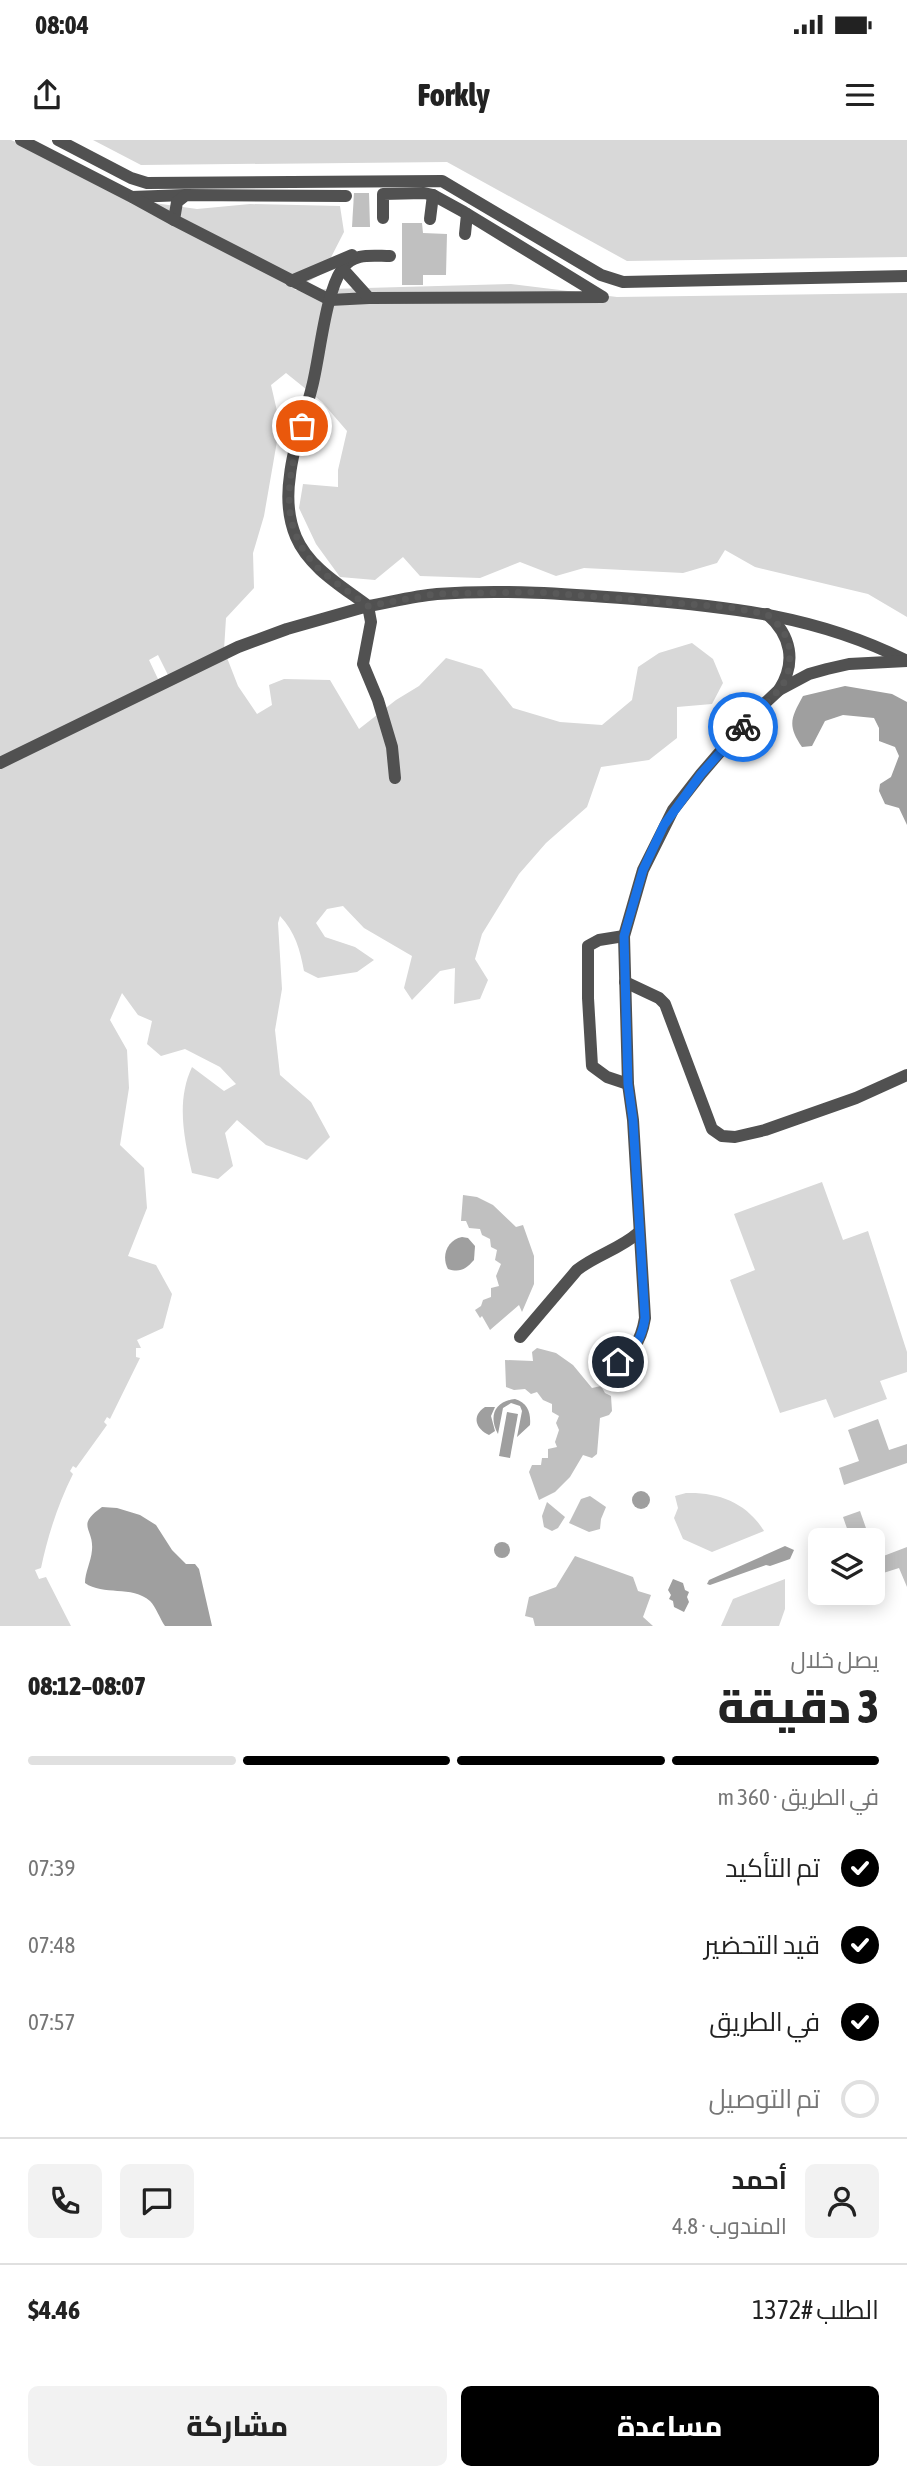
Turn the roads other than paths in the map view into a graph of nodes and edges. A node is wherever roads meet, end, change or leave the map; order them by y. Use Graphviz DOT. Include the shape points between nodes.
graph roads {
  1 [pos="21,140"];
  2 [pos="58,140"];
  3 [pos="186,195"];
  4 [pos="433,195"];
  5 [pos="346,196"];
  6 [pos="132,197"];
  7 [pos="467,214"];
  8 [pos="383,218"];
  9 [pos="430,219"];
  10 [pos="174,220"];
  11 [pos="465,234"];
  12 [pos="358,256"];
  13 [pos="390,256"];
  14 [pos="342,268"];
  15 [pos="907,276"];
  16 [pos="291,281"];
  17 [pos="369,298"];
  18 [pos="330,300"];
  19 [pos="368,606"];
  20 [pos="767,614"];
  21 [pos="779,690"];
  22 [pos="0,762"];
  23 [pos="396,778"];
  24 [pos="624,936"];
  25 [pos="625,982"];
  26 [pos="907,1075"];
  27 [pos="628,1084"];
  28 [pos="638,1233"];
  29 [pos="520,1337"];
  30 [pos="607,1371"];
  1 -- 6 [label="street"];
  2 -- 15 [label="street" via="147,183 442,181 611,280"];
  3 -- 5 [label="street"];
  3 -- 6 [label="street"];
  3 -- 10 [label="street" via="177,202"];
  4 -- 7 [label="street"];
  4 -- 8 [label="street" via="383,194"];
  4 -- 9 [label="street"];
  6 -- 10 [label="street"];
  7 -- 11 [label="street"];
  7 -- 17 [label="street" via="603,297"];
  10 -- 16 [label="street"];
  12 -- 13 [label="street"];
  12 -- 14 [label="street"];
  12 -- 16 [label="street" via="350,255"];
  14 -- 17 [label="street"];
  14 -- 18 [label="street"];
  16 -- 18 [label="street"];
  17 -- 18 [label="street"];
  18 -- 19 [label="street" via="290,473 289,510 296,539 307,555"];
  19 -- 20 [label="street" via="435,594 536,592"];
  19 -- 22 [label="street" via="238,647"];
  19 -- 23 [label="street" via="371,622 363,664 392,747"];
  20 -- 21 [label="street" via="782,629 789,645 790,666"];
  20 -- 21 [label="street" via="830,629 907,661 849,664 809,674"];
  21 -- 24 [label="street" via="750,717 673,810 643,870"];
  24 -- 25 [label="street"];
  24 -- 27 [label="street" via="588,946 588,998 592,1066"];
  25 -- 26 [label="street" via="665,1004 712,1129 722,1136 765,1130"];
  25 -- 27 [label="street"];
  27 -- 28 [label="street"];
  28 -- 29 [label="street" via="577,1270"];
  28 -- 30 [label="street" via="644,1292 642,1332 629,1354"];
}
